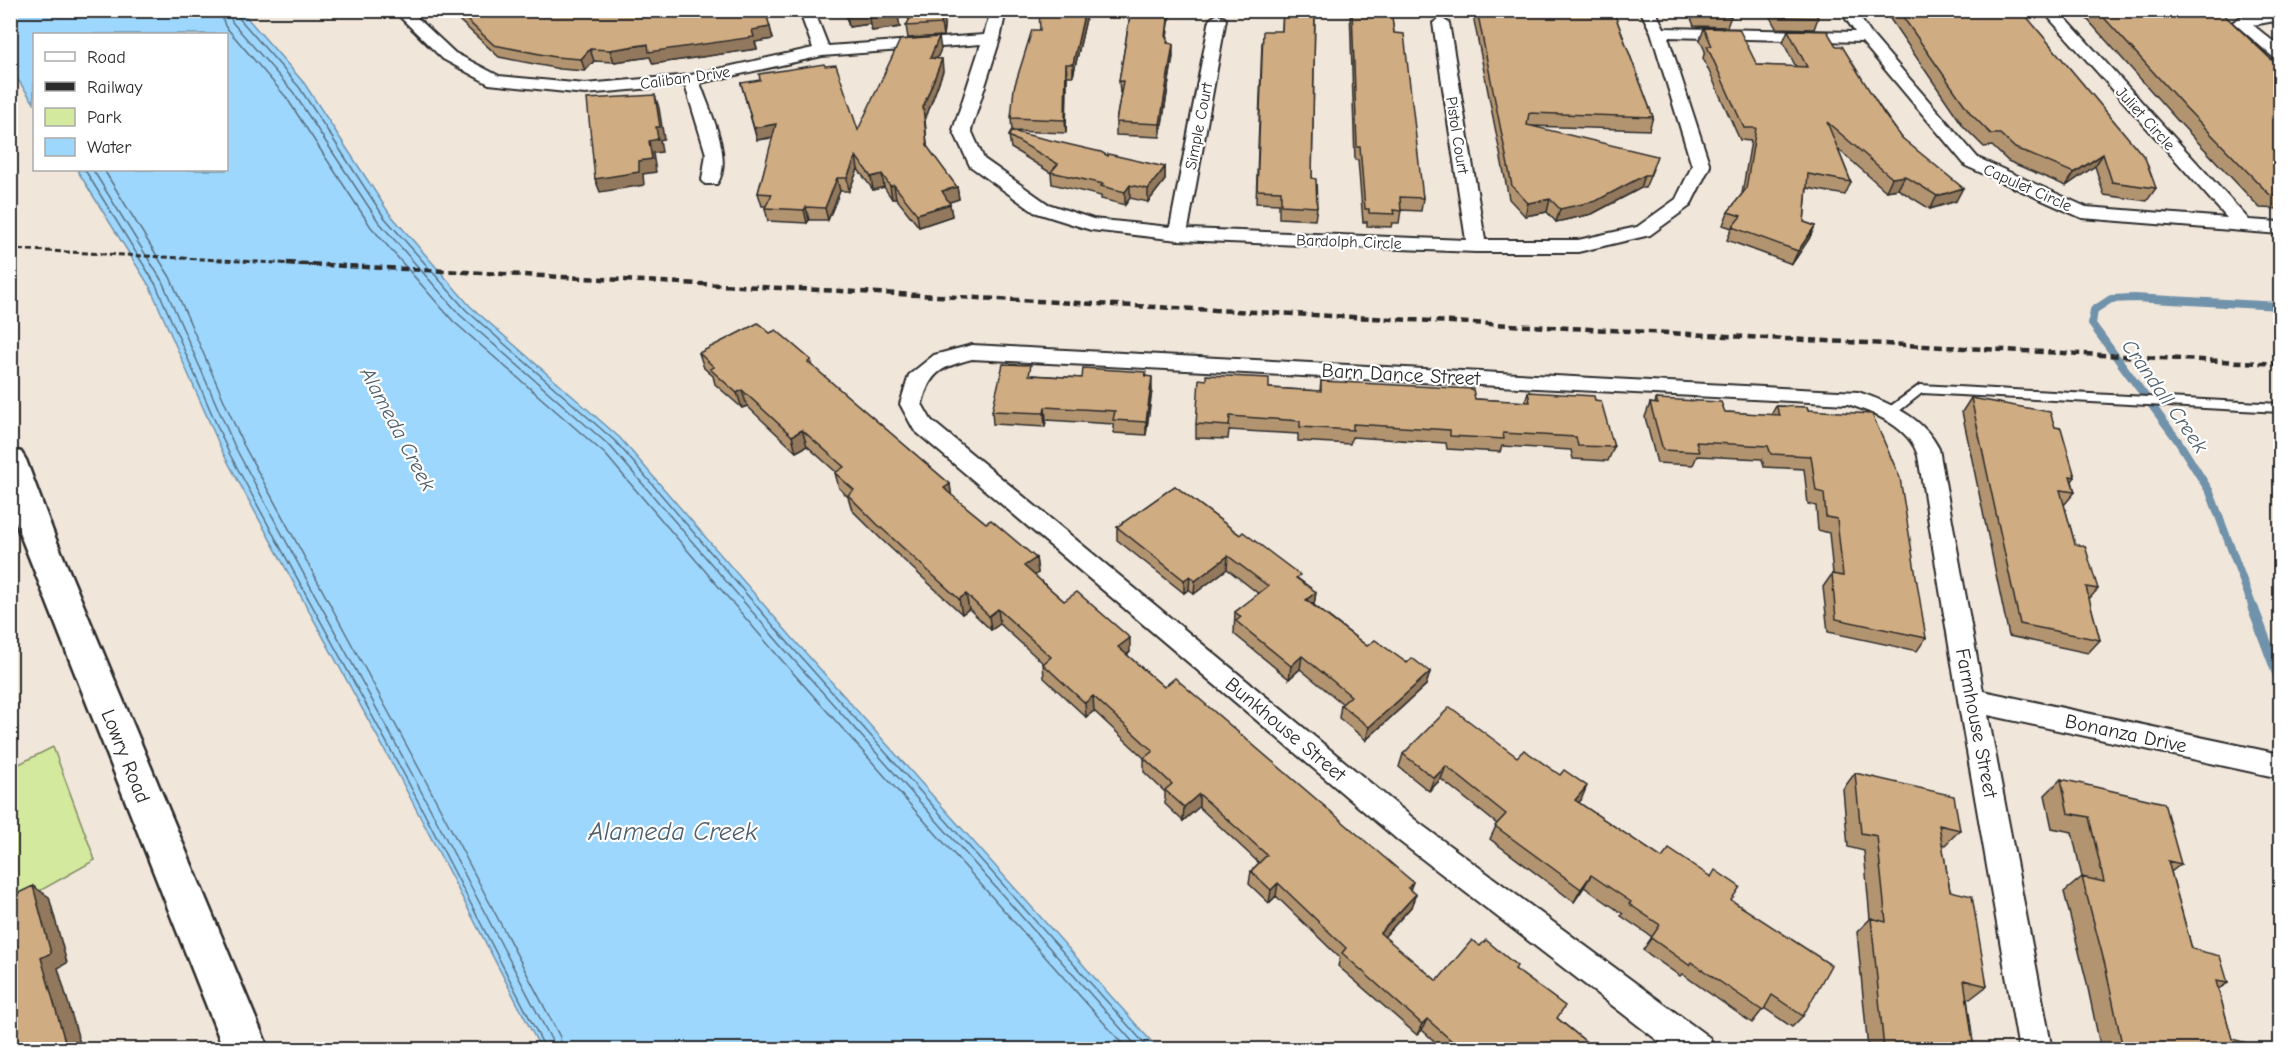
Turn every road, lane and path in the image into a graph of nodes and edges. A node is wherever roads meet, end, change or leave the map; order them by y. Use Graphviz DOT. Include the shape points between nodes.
graph roads {
  1 [pos="400,10"];
  2 [pos="806,10"];
  3 [pos="999,10"];
  4 [pos="1647,10"];
  5 [pos="1847,10"];
  6 [pos="2049,10"];
  7 [pos="2280,16"];
  8 [pos="1218,19"];
  9 [pos="1441,23"];
  10 [pos="1659,32"];
  11 [pos="1866,37"];
  12 [pos="992,39"];
  13 [pos="822,51"];
  14 [pos="2280,55"];
  15 [pos="691,80"];
  16 [pos="711,180"];
  17 [pos="2244,226"];
  18 [pos="2280,228"];
  19 [pos="1178,234"];
  20 [pos="1476,246"];
  21 [pos="917,380"];
  22 [pos="2280,408"];
  23 [pos="1889,413"];
  24 [pos="10,460"];
  25 [pos="19,516"];
  26 [pos="1971,700"];
  27 [pos="2280,766"];
  28 [pos="247,1050"];
  29 [pos="1698,1050"];
  30 [pos="2036,1050"];
  1 -- 15 [label="street, Caliban Drive" via="449,56 495,81 585,89"];
  2 -- 13 [label="street"];
  3 -- 12 [label="street, Bardolph Circle"];
  4 -- 10 [label="street, Bardolph Circle"];
  5 -- 11 [label="street, Capulet Circle"];
  6 -- 17 [label="street, Juliet Circle"];
  7 -- 14 [label="street" via="2241,22"];
  8 -- 19 [label="street, Simple Court"];
  9 -- 20 [label="street, Pistol Court"];
  10 -- 11 [label="street"];
  10 -- 20 [label="street, Bardolph Circle" via="1701,166 1684,202 1643,231 1578,246"];
  11 -- 17 [label="street, Capulet Circle" via="1972,162 2082,212"];
  12 -- 13 [label="street, Caliban Drive"];
  12 -- 19 [label="street, Bardolph Circle" via="962,130 976,162 1041,208 1091,224"];
  13 -- 15 [label="street, Caliban Drive"];
  15 -- 16 [label="street" via="715,154"];
  17 -- 18 [label="street, Capulet Circle"];
  19 -- 20 [label="street, Bardolph Circle"];
  21 -- 23 [label="street, Barn Dance Street" via="941,360 972,352 1850,397"];
  21 -- 29 [label="street, Bunkhouse Street" via="911,404 922,425 1409,832"];
  22 -- 23 [label="lane" via="1920,389"];
  23 -- 26 [label="street, Farmhouse Street" via="1910,427 1926,445"];
  24 -- 25 [label="street, Lowry Road"];
  25 -- 28 [label="street, Lowry Road" via="146,804"];
  26 -- 27 [label="street, Bonanza Drive"];
  26 -- 30 [label="street, Farmhouse Street"];
}
